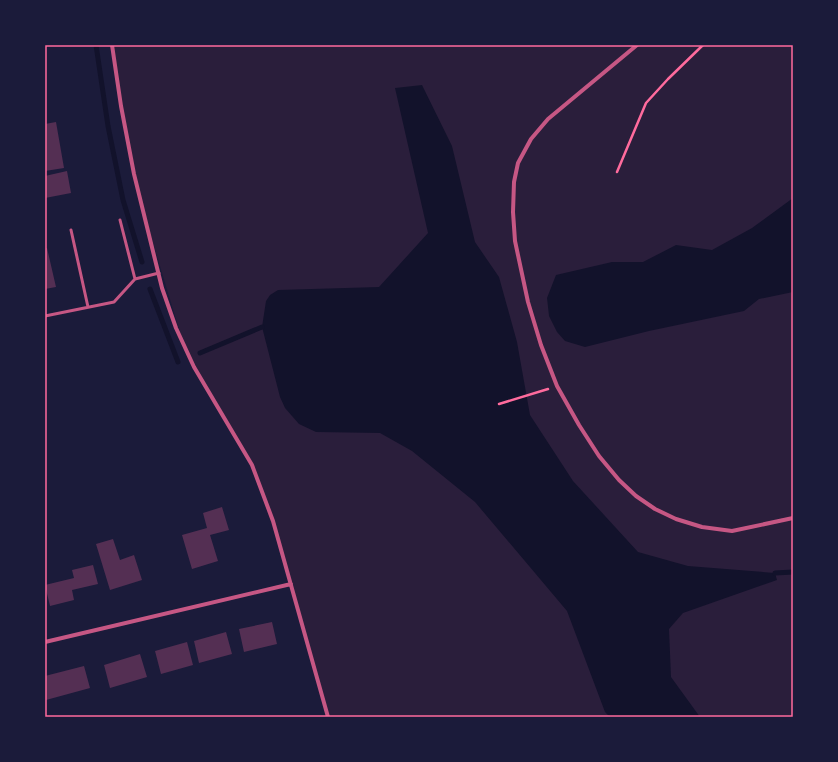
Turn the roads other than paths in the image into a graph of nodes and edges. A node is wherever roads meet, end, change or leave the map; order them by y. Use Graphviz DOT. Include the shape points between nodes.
graph roads {
  1 [pos="112,45"];
  2 [pos="637,45"];
  3 [pos="120,220"];
  4 [pos="71,230"];
  5 [pos="159,273"];
  6 [pos="135,279"];
  7 [pos="88,307"];
  8 [pos="45,316"];
  9 [pos="793,518"];
  10 [pos="291,584"];
  11 [pos="45,642"];
  12 [pos="328,717"];
  1 -- 5 [label="street" via="134,174"];
  2 -- 9 [label="street" via="548,119 531,139 518,163 514,182 514,241 540,345 579,425 609,468 636,496 655,509 702,527 732,531"];
  3 -- 6 [label="lane"];
  4 -- 7 [label="lane"];
  5 -- 6 [label="lane"];
  5 -- 10 [label="street" via="176,328 194,367 252,465 273,521"];
  6 -- 7 [label="lane" via="114,302"];
  7 -- 8 [label="lane"];
  10 -- 11 [label="street"];
  10 -- 12 [label="street"];
}
